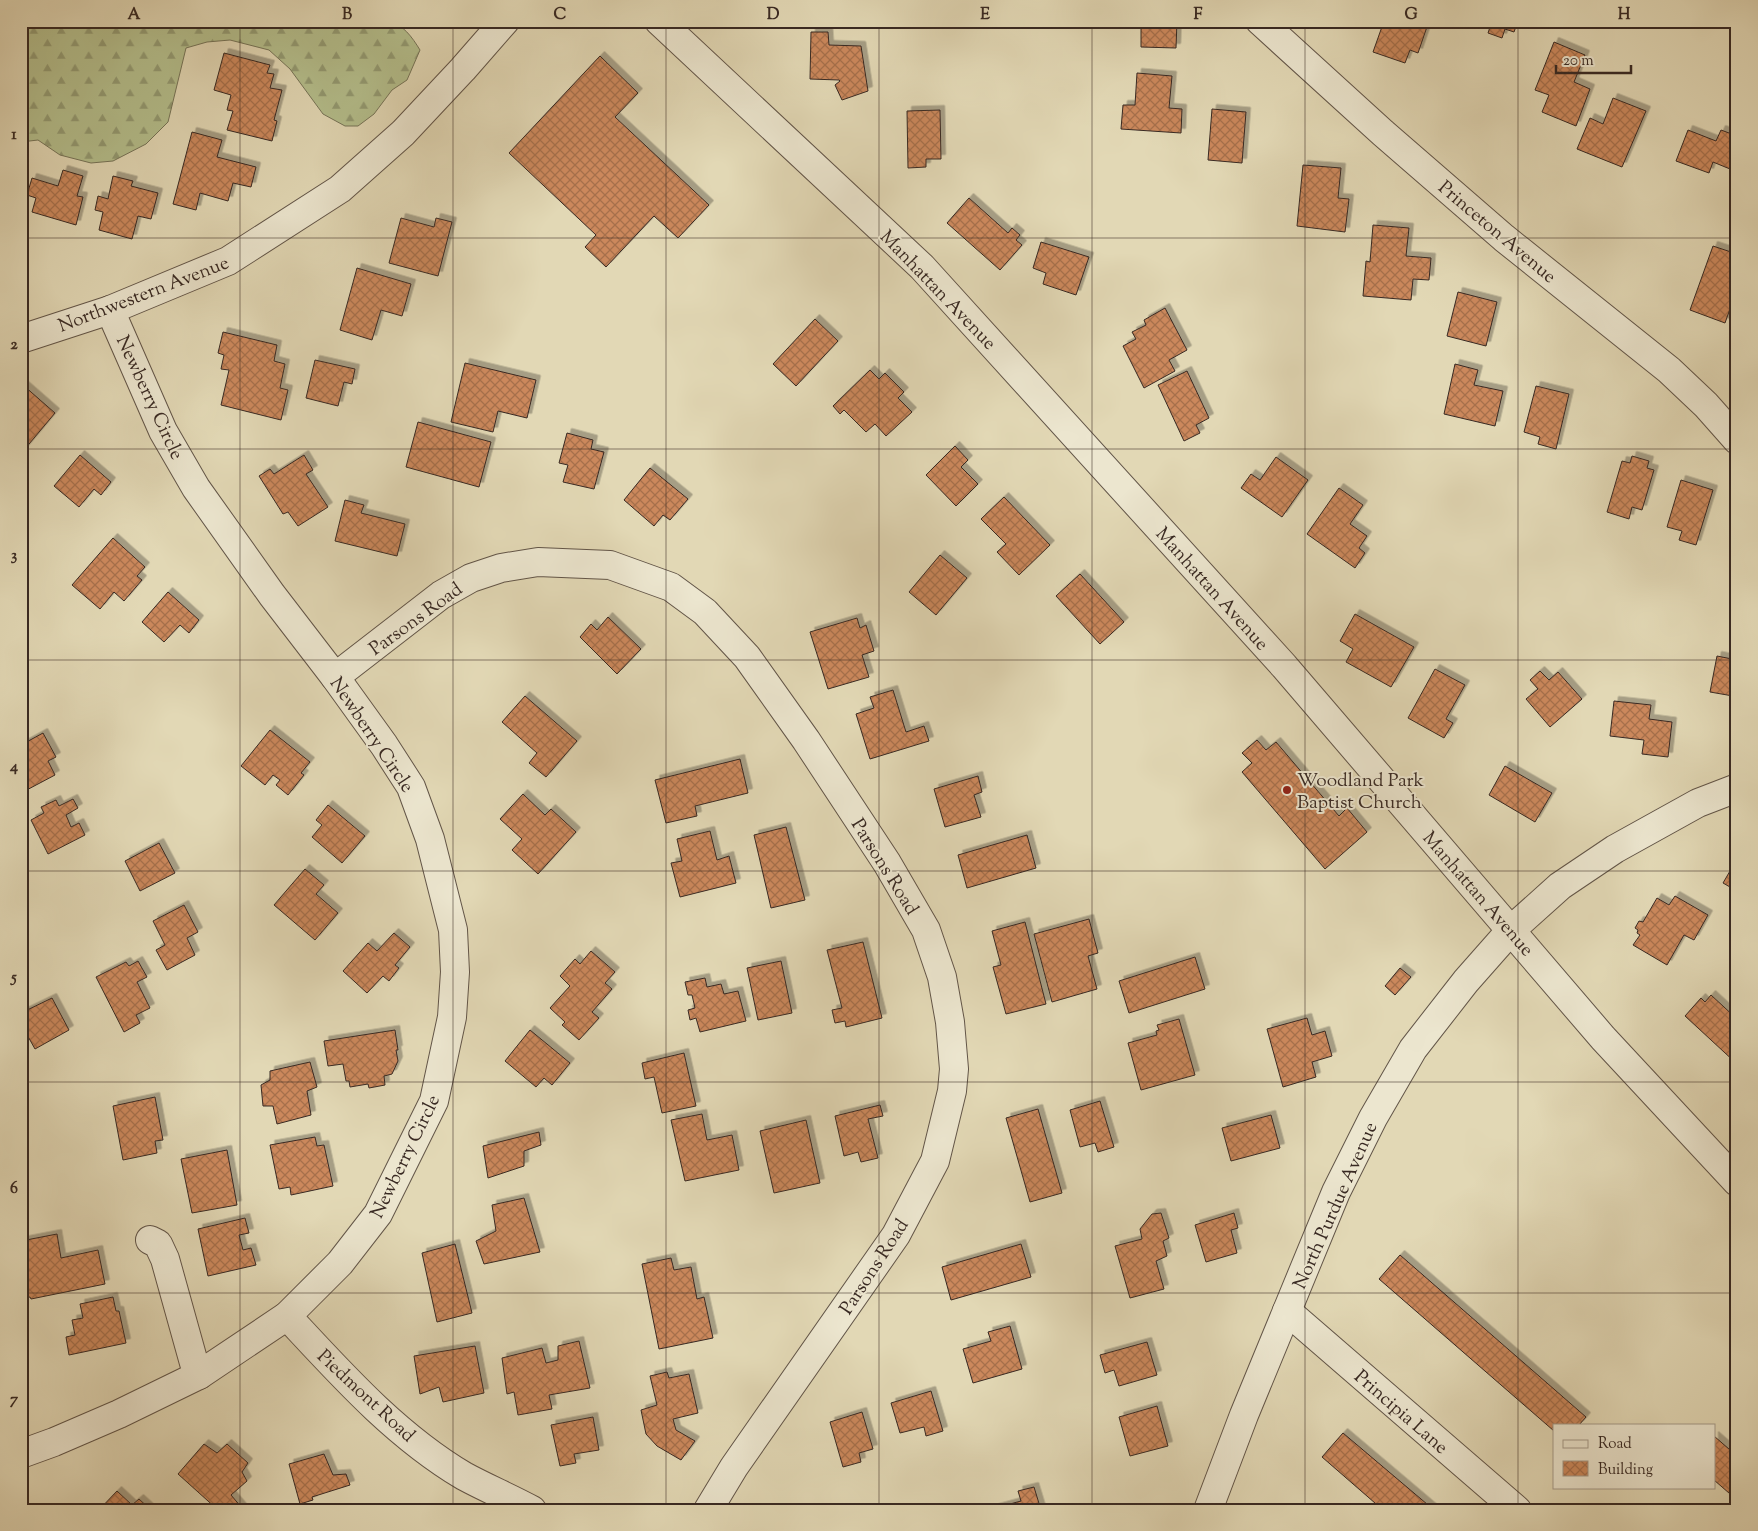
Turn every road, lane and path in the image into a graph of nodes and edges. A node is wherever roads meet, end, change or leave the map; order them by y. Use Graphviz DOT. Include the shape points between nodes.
graph roads {
  1 [pos="505,21"];
  2 [pos="659,21"];
  3 [pos="1264,22"];
  4 [pos="110,310"];
  5 [pos="21,339"];
  6 [pos="1737,440"];
  7 [pos="335,677"];
  8 [pos="1737,788"];
  9 [pos="1511,930"];
  10 [pos="1737,1182"];
  11 [pos="150,1240"];
  12 [pos="1287,1311"];
  13 [pos="287,1316"];
  14 [pos="199,1375"];
  15 [pos="21,1454"];
  16 [pos="532,1510"];
  17 [pos="708,1510"];
  18 [pos="1208,1510"];
  19 [pos="1517,1510"];
  1 -- 4 [label="street, Northwestern Avenue" via="403,132 340,189 228,261"];
  2 -- 9 [label="street, Manhattan Avenue" via="922,267 1284,666"];
  3 -- 6 [label="street, Princeton Avenue" via="1384,134 1504,238 1669,370"];
  4 -- 5 [label="street, Northwestern Avenue"];
  4 -- 7 [label="street, Newberry Circle" via="163,431 196,488"];
  7 -- 13 [label="street, Newberry Circle" via="411,787 430,839 453,930 452,1017 434,1101 378,1214 340,1263"];
  7 -- 17 [label="street, Parsons Road" via="441,595 471,578 501,568 538,562 610,565 671,587 705,612 747,657 887,863 926,930 942,977 954,1069 952,1091 934,1161 896,1235 734,1467"];
  8 -- 9 [label="street, North Purdue Avenue" via="1698,804 1614,849 1560,886"];
  9 -- 10 [label="street, Manhattan Avenue" via="1604,1038"];
  9 -- 12 [label="street, North Purdue Avenue" via="1413,1049 1336,1192"];
  11 -- 14 [label="street" via="158,1244 165,1260"];
  12 -- 18 [label="street, North Purdue Avenue"];
  12 -- 19 [label="street, Principia Lane"];
  13 -- 14 [label="street, Newberry Circle"];
  13 -- 16 [label="street, Piedmont Road" via="365,1399 412,1440 464,1475"];
  14 -- 15 [label="street, Newberry Circle" via="111,1418"];
}
